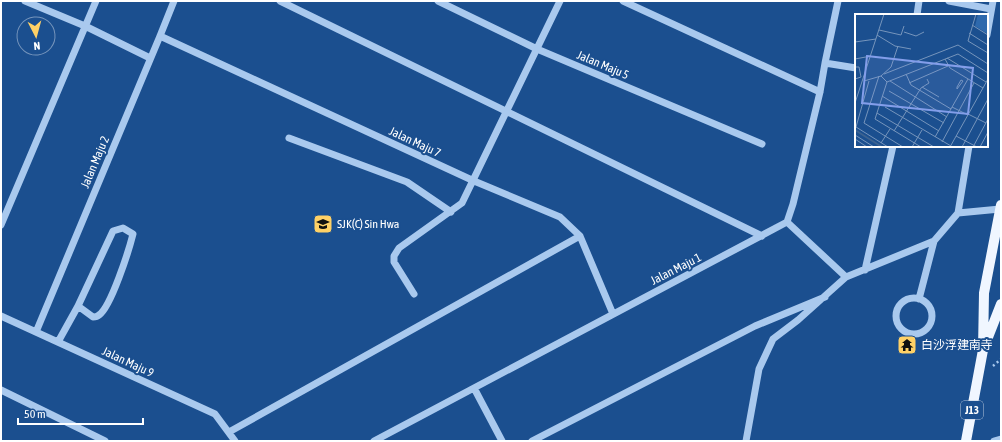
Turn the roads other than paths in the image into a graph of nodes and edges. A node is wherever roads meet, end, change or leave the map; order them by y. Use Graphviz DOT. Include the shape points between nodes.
graph roads {
  1 [pos="25,1"];
  2 [pos="96,1"];
  3 [pos="174,1"];
  4 [pos="280,1"];
  5 [pos="438,1"];
  6 [pos="560,1"];
  7 [pos="623,1"];
  8 [pos="838,1"];
  9 [pos="919,1"];
  10 [pos="949,1"];
  11 [pos="993,1"];
  12 [pos="991,9"];
  13 [pos="917,14"];
  14 [pos="85,26"];
  15 [pos="988,28"];
  16 [pos="160,36"];
  17 [pos="537,49"];
  18 [pos="150,58"];
  19 [pos="825,63"];
  20 [pos="855,68"];
  21 [pos="820,92"];
  22 [pos="507,113"];
  23 [pos="289,138"];
  24 [pos="762,144"];
  25 [pos="893,147"];
  26 [pos="969,147"];
  27 [pos="474,181"];
  28 [pos="1001,207"];
  29 [pos="451,212"];
  30 [pos="958,213"];
  31 [pos="787,222"];
  32 [pos="1,225"];
  33 [pos="580,236"];
  34 [pos="762,236"];
  35 [pos="934,241"];
  36 [pos="865,270"];
  37 [pos="846,277"];
  38 [pos="414,294"];
  39 [pos="825,297"];
  40 [pos="919,299"];
  41 [pos="1001,304"];
  42 [pos="78,306"];
  43 [pos="612,314"];
  44 [pos="1,316"];
  45 [pos="36,332"];
  46 [pos="58,342"];
  47 [pos="983,350"];
  48 [pos="474,388"];
  49 [pos="1,390"];
  50 [pos="229,432"];
  51 [pos="1001,439"];
  52 [pos="105,441"];
  53 [pos="235,441"];
  54 [pos="374,441"];
  55 [pos="502,441"];
  56 [pos="532,441"];
  57 [pos="746,441"];
  58 [pos="966,441"];
  59 [pos="994,441"];
  1 -- 14 [label="street"];
  2 -- 14 [label="street"];
  3 -- 16 [label="street, Jalan Maju 2"];
  4 -- 22 [label="street"];
  5 -- 17 [label="street, Jalan Maju 5"];
  6 -- 17 [label="street"];
  7 -- 21 [label="street"];
  8 -- 19 [label="street"];
  9 -- 13 [label="street"];
  10 -- 12 [label="street"];
  11 -- 12 [label="street"];
  12 -- 15 [label="street"];
  14 -- 18 [label="street"];
  14 -- 32 [label="street"];
  16 -- 18 [label="street, Jalan Maju 2"];
  16 -- 27 [label="street, Jalan Maju 7"];
  17 -- 22 [label="street"];
  17 -- 24 [label="street, Jalan Maju 5"];
  18 -- 45 [label="street, Jalan Maju 2"];
  19 -- 20 [label="street"];
  19 -- 21 [label="street"];
  21 -- 31 [label="street"];
  22 -- 27 [label="street"];
  22 -- 34 [label="street"];
  23 -- 29 [label="street" via="407,182"];
  25 -- 36 [label="street"];
  26 -- 30 [label="street"];
  27 -- 29 [label="street" via="462,204"];
  27 -- 33 [label="street, Jalan Maju 7" via="560,217"];
  28 -- 30 [label="street"];
  28 -- 47 [label="main road, J13" via="984,293"];
  29 -- 38 [label="street" via="399,248 394,256 394,262"];
  30 -- 35 [label="street"];
  31 -- 34 [label="street, Jalan Maju 1"];
  31 -- 37 [label="street"];
  33 -- 43 [label="street, Jalan Maju 7"];
  33 -- 50 [label="street"];
  34 -- 43 [label="street, Jalan Maju 1"];
  35 -- 36 [label="street"];
  35 -- 40 [label="street"];
  36 -- 37 [label="street"];
  37 -- 39 [label="street"];
  39 -- 56 [label="street" via="755,326"];
  39 -- 57 [label="street" via="773,339 760,369"];
  40 -- 40 [label="street" via="929,306 930,323 917,334 906,332 898,324 896,312 908,299"];
  41 -- 47 [label="main road, J13"];
  42 -- 42 [label="street" via="112,231 123,228 133,234 109,302 99,315 93,317"];
  42 -- 46 [label="street"];
  43 -- 48 [label="street, Jalan Maju 1"];
  44 -- 45 [label="street, Jalan Maju 9"];
  45 -- 46 [label="street, Jalan Maju 9"];
  46 -- 50 [label="street, Jalan Maju 9" via="215,414"];
  47 -- 58 [label="main road, J13"];
  48 -- 54 [label="street, Jalan Maju 1"];
  48 -- 55 [label="street"];
  49 -- 52 [label="street"];
  50 -- 53 [label="street, Jalan Maju 9"];
  51 -- 59 [label="street"];
}
